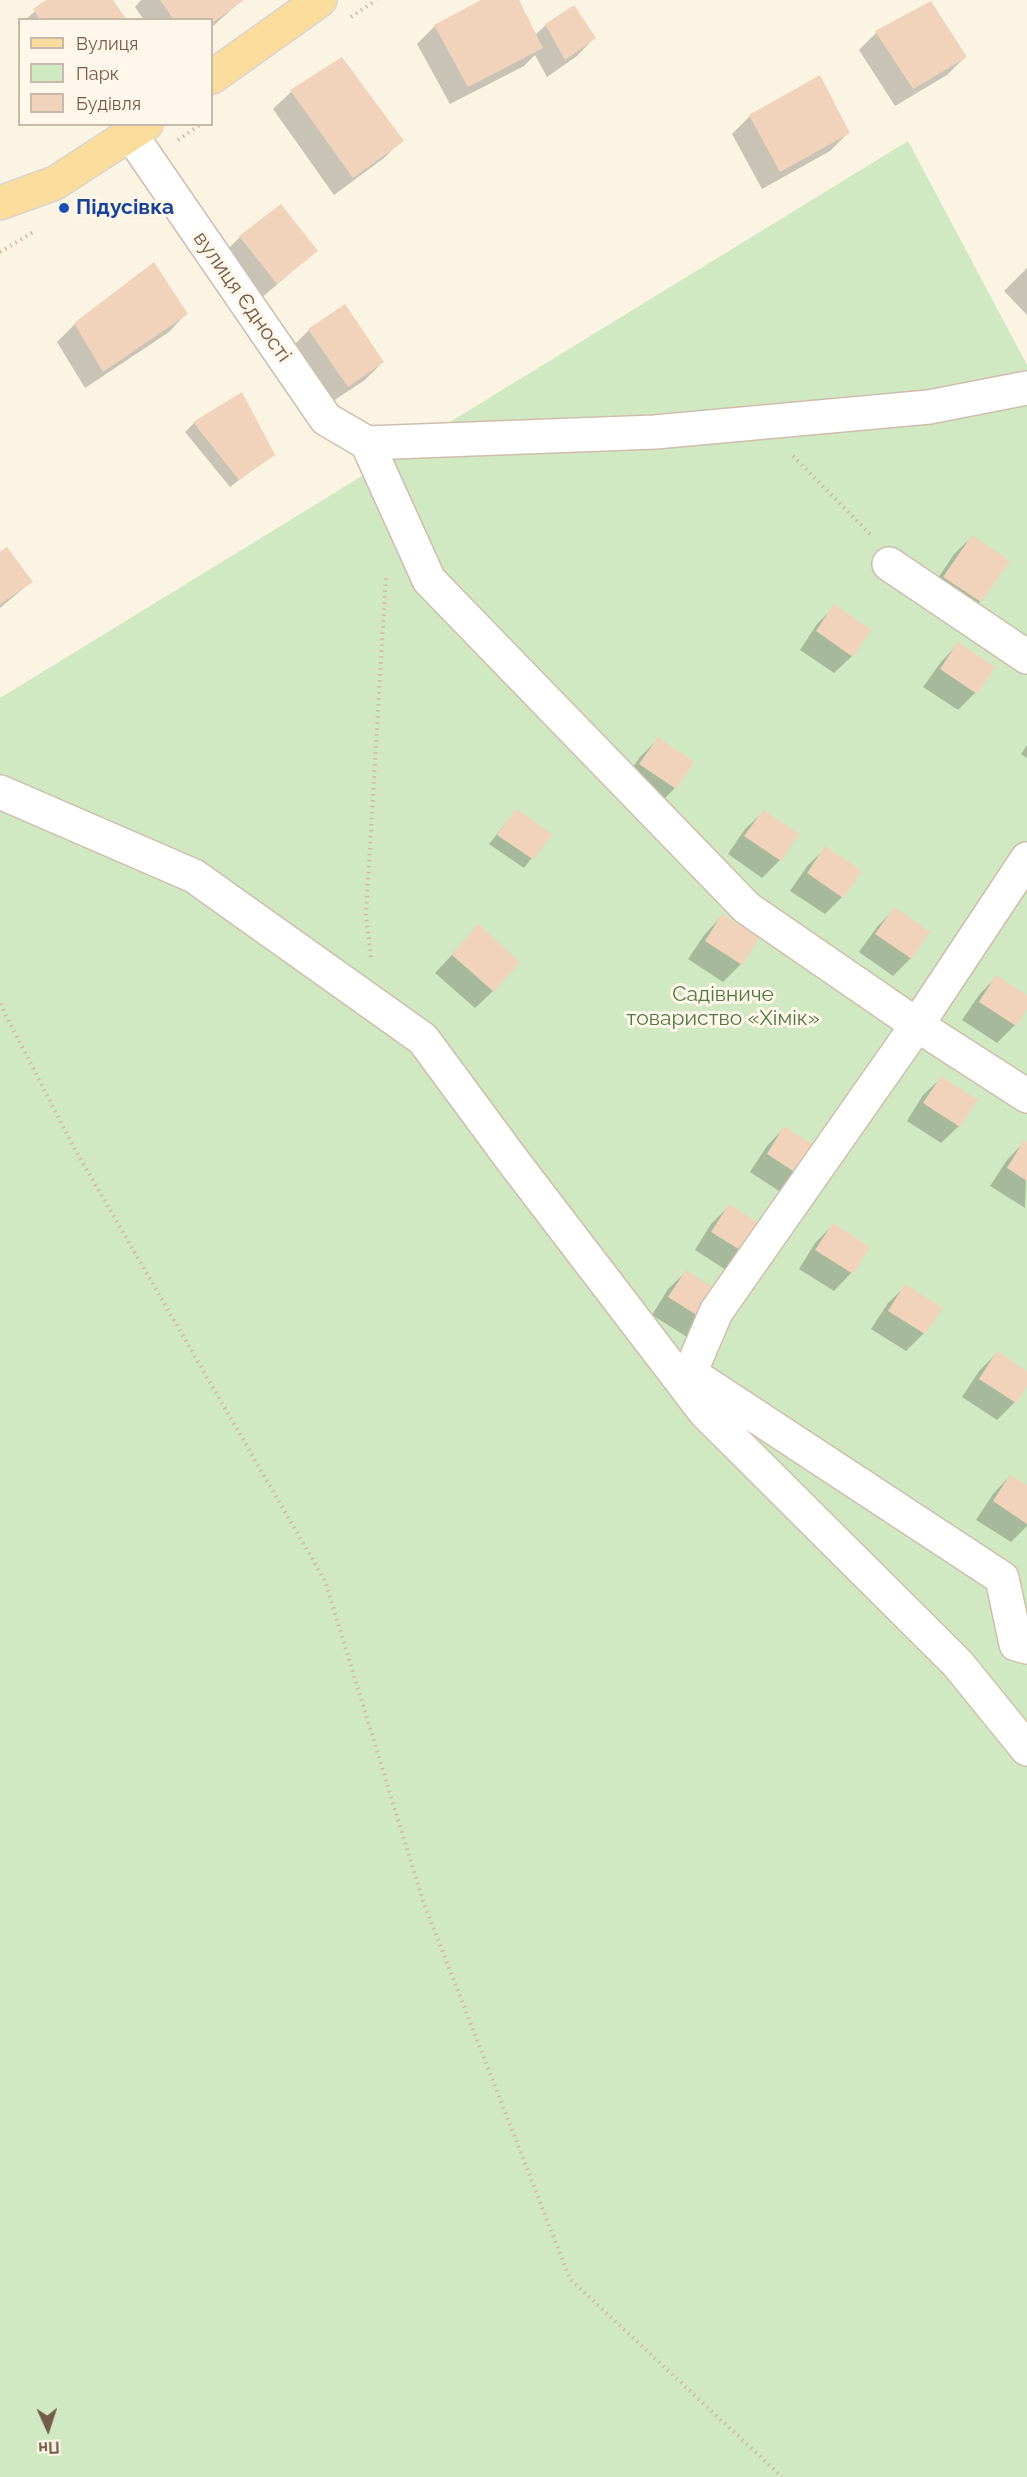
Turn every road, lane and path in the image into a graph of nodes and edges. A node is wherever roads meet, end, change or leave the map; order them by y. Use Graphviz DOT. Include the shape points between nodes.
graph roads {
  1 [pos="320,0"];
  2 [pos="213,76"];
  3 [pos="138,130"];
  4 [pos="55,183"];
  5 [pos="0,203"];
  6 [pos="0,221"];
  7 [pos="1027,388"];
  8 [pos="766,422"];
  9 [pos="367,443"];
  10 [pos="890,564"];
  11 [pos="387,566"];
  12 [pos="1027,657"];
  13 [pos="0,792"];
  14 [pos="1027,859"];
  15 [pos="0,1004"];
  16 [pos="376,1005"];
  17 [pos="917,1025"];
  18 [pos="1027,1096"];
  19 [pos="1027,1647"];
  20 [pos="1027,1749"];
  21 [pos="782,2477"];
  1 -- 2 [label="main road"];
  3 -- 4 [label="main road, вулиця Єдності"];
  3 -- 9 [label="street, вулиця Єдності" via="326,419"];
  4 -- 5 [label="main road, вулиця Єдності"];
  4 -- 6 [label="main road"];
  7 -- 8 [label="street" via="929,407"];
  8 -- 9 [label="street" via="655,432"];
  8 -- 10 [label="path" via="792,454 863,525"];
  9 -- 17 [label="street" via="429,580 747,908"];
  10 -- 12 [label="street"];
  11 -- 16 [label="path" via="366,915"];
  13 -- 16 [label="street" via="194,876"];
  14 -- 17 [label="street"];
  15 -- 21 [label="path" via="73,1146 325,1581 423,1901 570,2279"];
  16 -- 20 [label="street" via="423,1038 705,1412 958,1664"];
  17 -- 18 [label="street"];
  17 -- 19 [label="street" via="716,1312 690,1373 1002,1578 1016,1644"];
}
